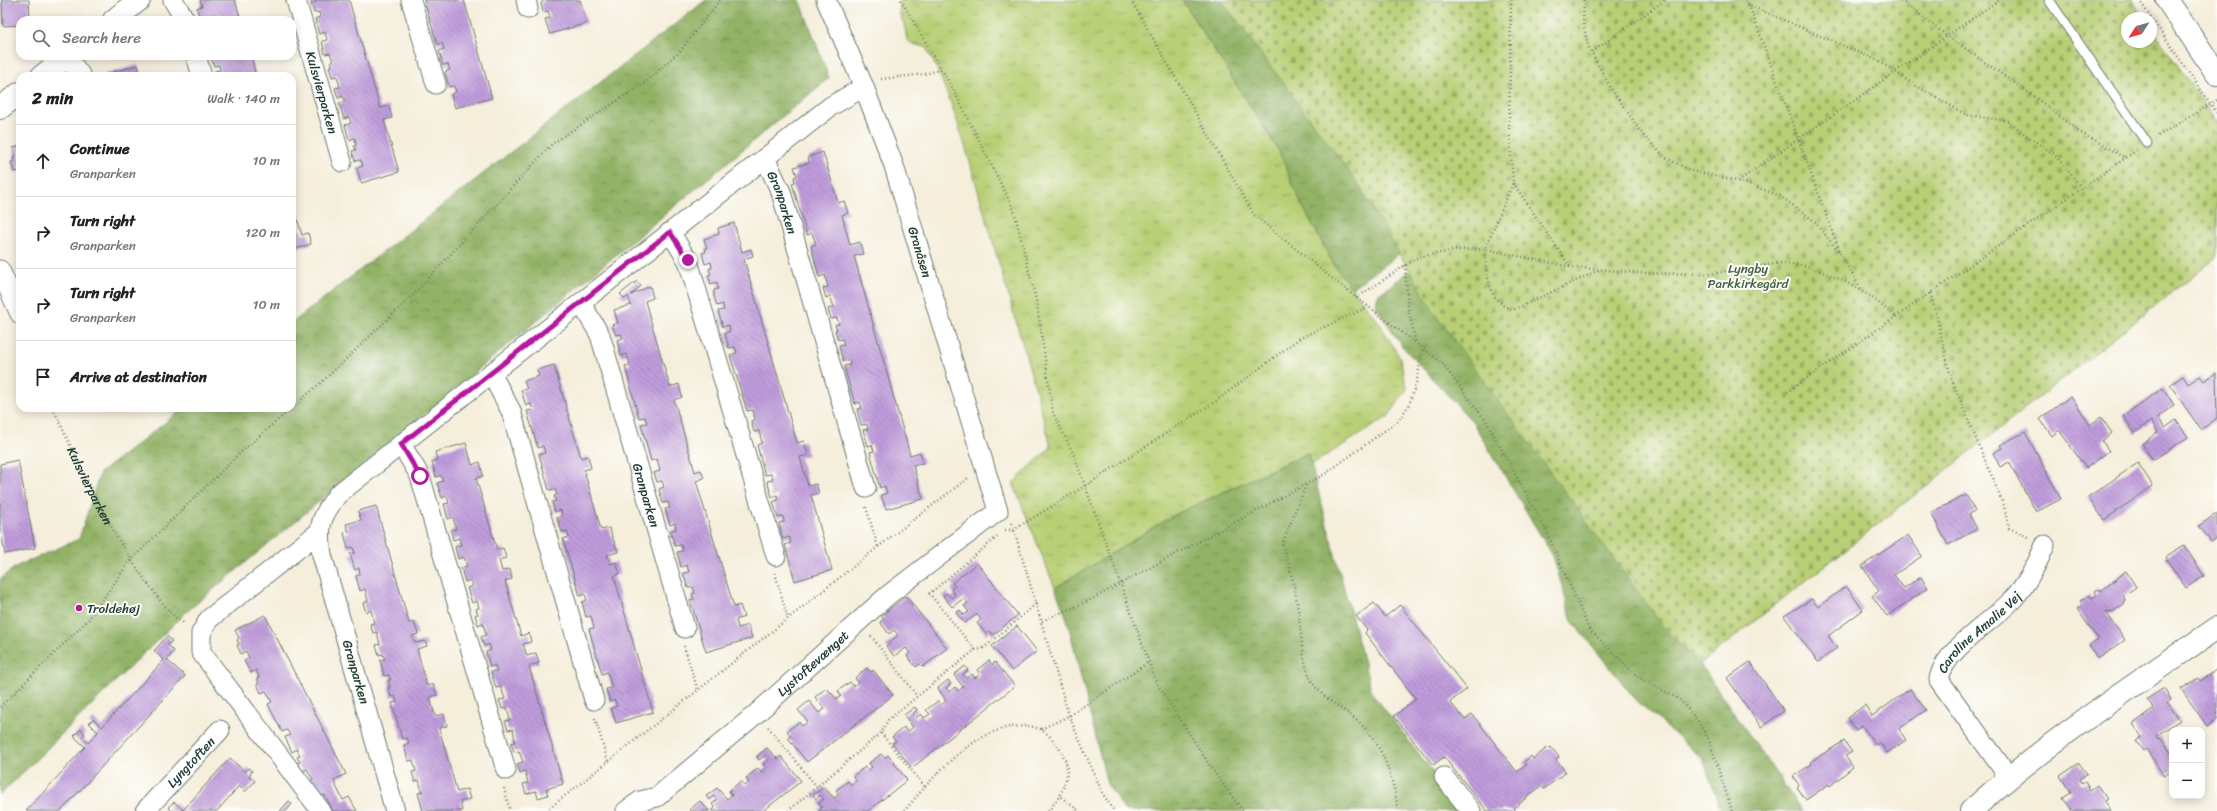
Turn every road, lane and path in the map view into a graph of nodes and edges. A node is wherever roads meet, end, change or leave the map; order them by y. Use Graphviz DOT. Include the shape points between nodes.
graph roads {
  1 [pos="139,0"];
  2 [pos="173,0"];
  3 [pos="296,0"];
  4 [pos="411,0"];
  5 [pos="720,0"];
  6 [pos="826,0"];
  7 [pos="901,0"];
  8 [pos="1131,0"];
  9 [pos="1511,0"];
  10 [pos="1584,0"];
  11 [pos="1665,0"];
  12 [pos="1745,0"];
  13 [pos="1901,0"];
  14 [pos="1999,0"];
  15 [pos="2049,0"];
  16 [pos="2140,0"];
  17 [pos="2167,0"];
  18 [pos="1749,5"];
  19 [pos="119,16"];
  20 [pos="183,16"];
  21 [pos="1947,36"];
  22 [pos="1592,52"];
  23 [pos="62,60"];
  24 [pos="70,60"];
  25 [pos="197,60"];
  26 [pos="942,69"];
  27 [pos="47,72"];
  28 [pos="78,72"];
  29 [pos="201,72"];
  30 [pos="1896,72"];
  31 [pos="2217,74"];
  32 [pos="436,84"];
  33 [pos="864,87"];
  34 [pos="16,96"];
  35 [pos="2217,100"];
  36 [pos="2210,104"];
  37 [pos="0,108"];
  38 [pos="2217,113"];
  39 [pos="1799,139"];
  40 [pos="2147,143"];
  41 [pos="764,158"];
  42 [pos="2126,158"];
  43 [pos="342,162"];
  44 [pos="1738,182"];
  45 [pos="1513,183"];
  46 [pos="2082,188"];
  47 [pos="670,232"];
  48 [pos="1485,249"];
  49 [pos="1840,253"];
  50 [pos="1405,265"];
  51 [pos="1571,267"];
  52 [pos="0,270"];
  53 [pos="1599,270"];
  54 [pos="1862,292"];
  55 [pos="1931,293"];
  56 [pos="1356,298"];
  57 [pos="581,303"];
  58 [pos="16,305"];
  59 [pos="1368,307"];
  60 [pos="1896,317"];
  61 [pos="1416,343"];
  62 [pos="1423,348"];
  63 [pos="491,373"];
  64 [pos="1787,392"];
  65 [pos="296,404"];
  66 [pos="55,412"];
  67 [pos="287,412"];
  68 [pos="401,444"];
  69 [pos="983,465"];
  70 [pos="1307,484"];
  71 [pos="1085,486"];
  72 [pos="866,488"];
  73 [pos="1003,513"];
  74 [pos="1013,530"];
  75 [pos="1006,531"];
  76 [pos="319,532"];
  77 [pos="2045,545"];
  78 [pos="878,546"];
  79 [pos="776,556"];
  80 [pos="130,562"];
  81 [pos="914,575"];
  82 [pos="1121,584"];
  83 [pos="929,594"];
  84 [pos="1037,604"];
  85 [pos="788,619"];
  86 [pos="858,621"];
  87 [pos="1042,621"];
  88 [pos="685,628"];
  89 [pos="2217,628"];
  90 [pos="201,633"];
  91 [pos="975,650"];
  92 [pos="1149,662"];
  93 [pos="698,691"];
  94 [pos="917,696"];
  95 [pos="594,700"];
  96 [pos="0,707"];
  97 [pos="756,714"];
  98 [pos="1069,716"];
  99 [pos="220,730"];
  100 [pos="1041,730"];
  101 [pos="881,733"];
  102 [pos="608,762"];
  103 [pos="506,770"];
  104 [pos="2008,776"];
  105 [pos="1444,777"];
  106 [pos="817,786"];
  107 [pos="925,787"];
  108 [pos="1061,797"];
  109 [pos="145,811"];
  110 [pos="320,811"];
  111 [pos="395,811"];
  112 [pos="510,811"];
  113 [pos="546,811"];
  114 [pos="626,811"];
  115 [pos="788,811"];
  116 [pos="904,811"];
  117 [pos="1048,811"];
  118 [pos="1079,811"];
  119 [pos="1114,811"];
  120 [pos="1243,811"];
  121 [pos="1399,811"];
  122 [pos="1471,811"];
  123 [pos="1732,811"];
  124 [pos="1971,811"];
  1 -- 19 [label="street"];
  2 -- 20 [label="street"];
  3 -- 43 [label="street, Kulsvierparken"];
  4 -- 32 [label="street"];
  5 -- 65 [label="path" via="682,48 646,82 553,143 413,295"];
  6 -- 33 [label="street, Granåsen"];
  7 -- 26 [label="path"];
  8 -- 56 [label="path" via="1254,215"];
  9 -- 45 [label="path" via="1508,124"];
  10 -- 22 [label="path" via="1583,23"];
  11 -- 22 [label="path"];
  12 -- 18 [label="path"];
  13 -- 21 [label="path"];
  14 -- 21 [label="path"];
  15 -- 40 [label="lane"];
  16 -- 36 [label="path"];
  17 -- 31 [label="street"];
  18 -- 30 [label="path" via="1881,62"];
  18 -- 39 [label="path"];
  21 -- 30 [label="path"];
  21 -- 42 [label="path" via="2078,130"];
  22 -- 44 [label="path" via="1610,87 1642,135 1665,157 1689,170"];
  23 -- 27 [label="street"];
  24 -- 28 [label="street"];
  25 -- 29 [label="street"];
  26 -- 33 [label="path" via="925,74 883,78"];
  26 -- 71 [label="path" via="1014,210 1037,304 1053,413 1074,455"];
  30 -- 39 [label="path"];
  30 -- 46 [label="path" via="1967,115 2009,121 2054,154"];
  33 -- 41 [label="street, Granparken" via="832,106"];
  33 -- 69 [label="street, Granåsen" via="894,166"];
  34 -- 37 [label="street"];
  35 -- 36 [label="path"];
  36 -- 38 [label="path"];
  36 -- 40 [label="path"];
  39 -- 44 [label="path"];
  39 -- 49 [label="path"];
  40 -- 42 [label="path"];
  41 -- 47 [label="street, Granparken"];
  41 -- 72 [label="street, Granparken" via="781,192"];
  42 -- 46 [label="path"];
  44 -- 49 [label="path" via="1780,196 1814,220"];
  45 -- 48 [label="path"];
  45 -- 51 [label="path"];
  46 -- 55 [label="path"];
  47 -- 57 [label="street, Granparken"];
  47 -- 79 [label="street" via="688,260"];
  48 -- 50 [label="path" via="1434,253 1418,257"];
  48 -- 51 [label="path"];
  48 -- 53 [label="path" via="1486,274 1493,295 1505,307 1515,309"];
  49 -- 54 [label="path"];
  50 -- 56 [label="path"];
  50 -- 61 [label="path" via="1408,308"];
  51 -- 53 [label="path"];
  52 -- 58 [label="street"];
  53 -- 54 [label="path" via="1709,274 1780,263 1810,267 1842,280"];
  54 -- 60 [label="path"];
  55 -- 60 [label="path"];
  55 -- 77 [label="path" via="1951,378 2004,506 2009,528"];
  56 -- 59 [label="path"];
  57 -- 63 [label="street, Granparken"];
  57 -- 88 [label="street, Granparken" via="600,335"];
  59 -- 61 [label="path"];
  59 -- 71 [label="path" via="1300,338 1216,401"];
  60 -- 64 [label="path"];
  61 -- 62 [label="path"];
  62 -- 70 [label="path" via="1409,405 1398,421 1325,474"];
  62 -- 123 [label="path" via="1442,363 1486,421 1546,530 1589,630 1637,676 1680,700 1698,721 1709,740"];
  63 -- 68 [label="street, Granparken"];
  63 -- 95 [label="street" via="511,411"];
  66 -- 80 [label="path, Kulsvierparken"];
  67 -- 80 [label="path" via="240,453"];
  68 -- 76 [label="street, Granparken" via="338,494 325,512"];
  68 -- 103 [label="street" via="420,476"];
  69 -- 73 [label="street, Granåsen"];
  69 -- 78 [label="path"];
  70 -- 82 [label="path"];
  70 -- 121 [label="path" via="1282,544 1290,564 1304,658 1312,681 1327,698 1371,734 1384,754"];
  71 -- 74 [label="path"];
  71 -- 82 [label="path"];
  72 -- 78 [label="path" via="863,497"];
  73 -- 74 [label="path"];
  73 -- 81 [label="street, Lystoftevænget"];
  74 -- 84 [label="path"];
  75 -- 83 [label="path"];
  76 -- 90 [label="street" via="209,619"];
  76 -- 111 [label="street, Granparken" via="322,555"];
  77 -- 104 [label="street, Caroline Amalie Vej" via="2034,571 2012,600 1954,652 1940,670 1939,680"];
  78 -- 85 [label="path"];
  79 -- 85 [label="path" via="773,566"];
  80 -- 90 [label="path" via="173,617"];
  80 -- 96 [label="path" via="88,620"];
  81 -- 83 [label="path"];
  81 -- 86 [label="street, Lystoftevænget"];
  82 -- 87 [label="path"];
  82 -- 92 [label="path"];
  83 -- 91 [label="path"];
  84 -- 87 [label="path"];
  84 -- 91 [label="path" via="989,644"];
  85 -- 93 [label="path"];
  86 -- 94 [label="path"];
  86 -- 97 [label="street, Lystoftevænget"];
  87 -- 98 [label="path"];
  88 -- 93 [label="path" via="681,636"];
  89 -- 104 [label="street"];
  90 -- 110 [label="street" via="201,652"];
  91 -- 94 [label="path"];
  92 -- 98 [label="path"];
  92 -- 120 [label="path" via="1156,682 1173,710"];
  93 -- 102 [label="path"];
  94 -- 101 [label="path" via="888,720"];
  95 -- 102 [label="path" via="592,708"];
  97 -- 106 [label="path"];
  97 -- 114 [label="street, Lystoftevænget" via="657,797 640,801"];
  98 -- 100 [label="path"];
  98 -- 119 [label="path" via="1103,794"];
  99 -- 109 [label="street, Lyngtoften"];
  100 -- 107 [label="path" via="1027,726 1009,727 986,736 953,759"];
  100 -- 108 [label="path" via="1062,754 1067,770"];
  101 -- 106 [label="path"];
  101 -- 107 [label="path"];
  102 -- 113 [label="path"];
  103 -- 112 [label="path" via="501,780"];
  104 -- 124 [label="street"];
  105 -- 122 [label="street"];
  106 -- 115 [label="path"];
  107 -- 116 [label="path"];
  108 -- 117 [label="path"];
  108 -- 118 [label="path"];
}
